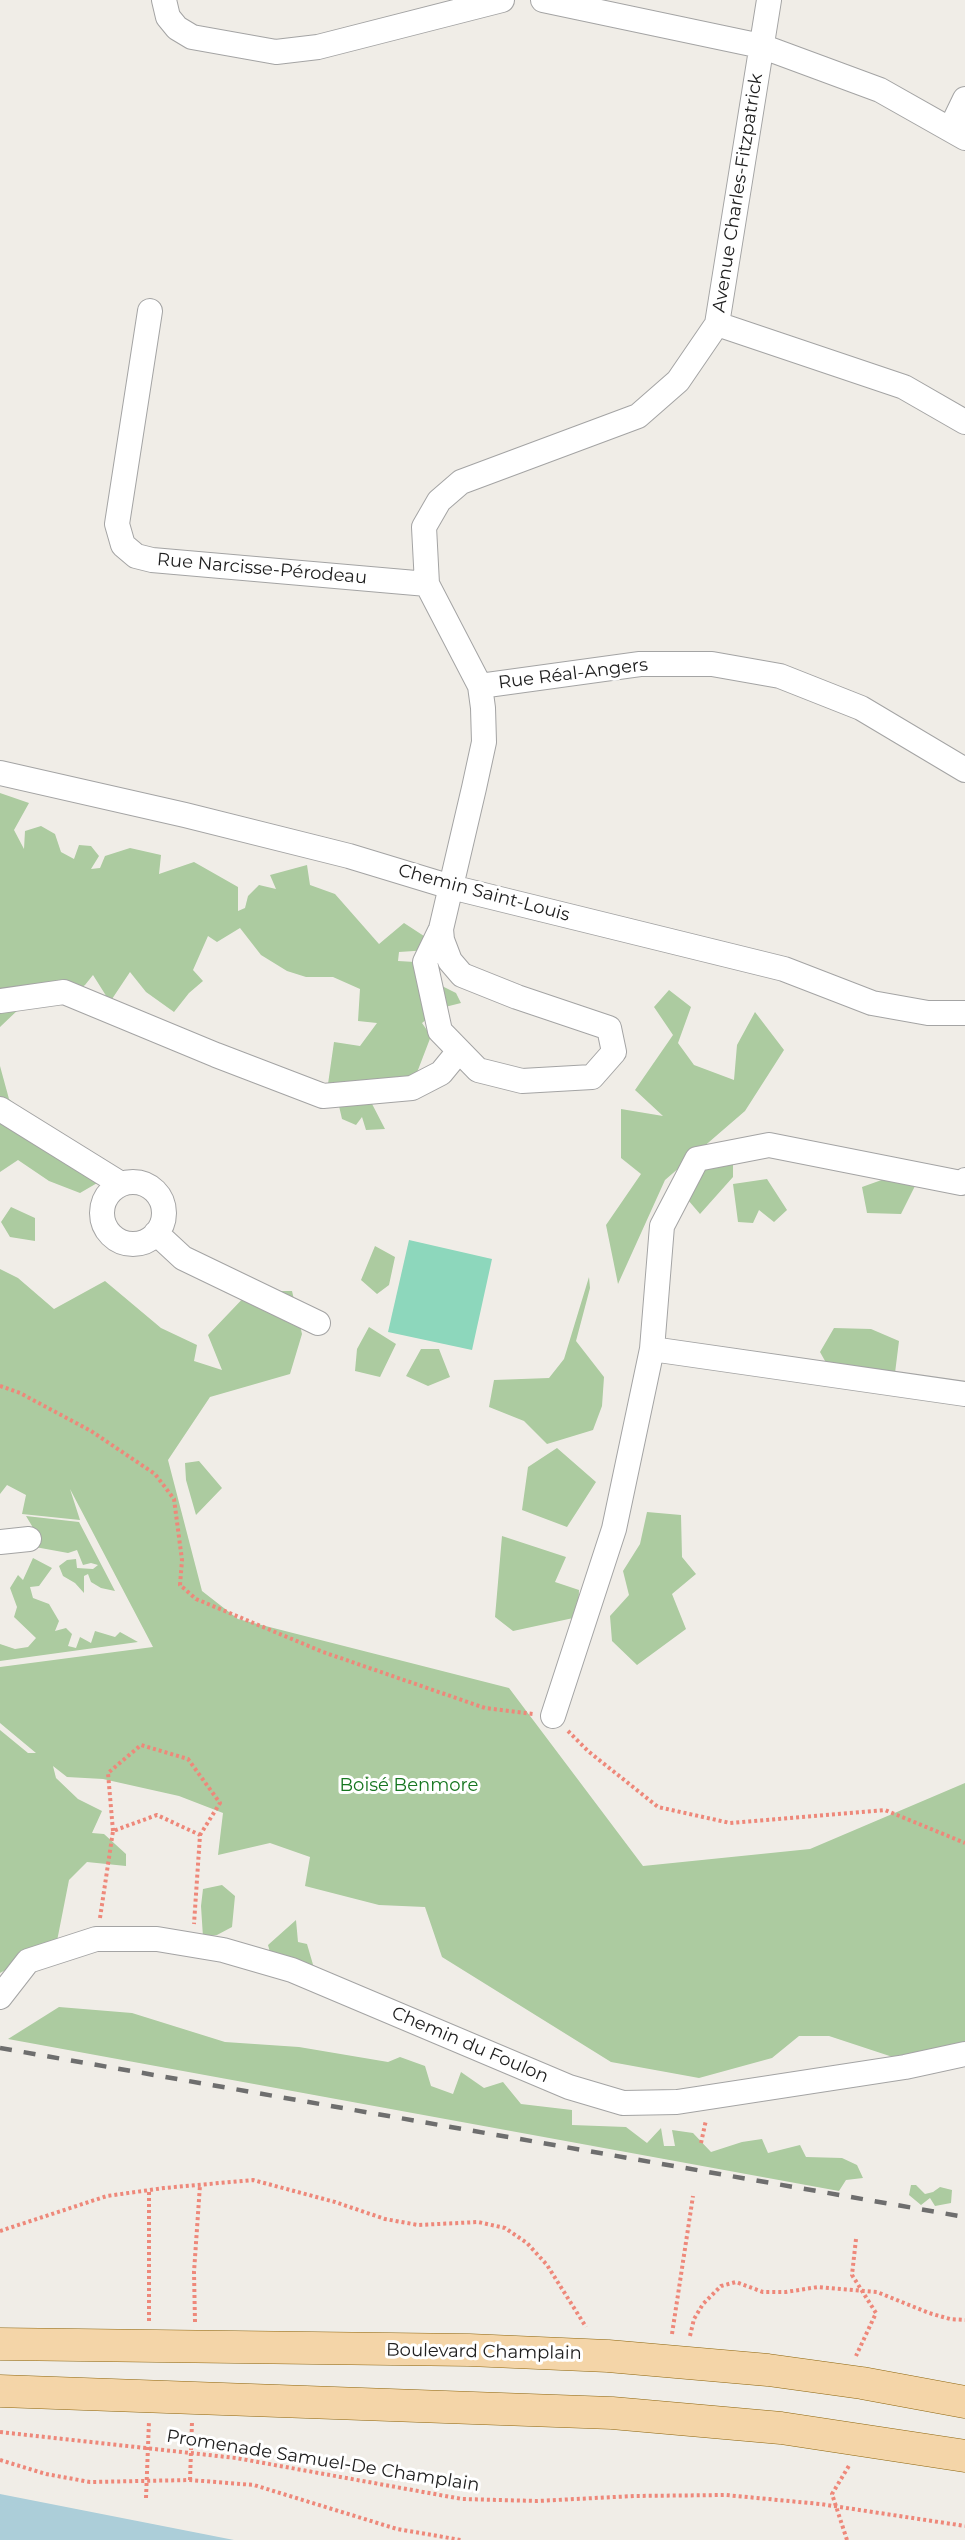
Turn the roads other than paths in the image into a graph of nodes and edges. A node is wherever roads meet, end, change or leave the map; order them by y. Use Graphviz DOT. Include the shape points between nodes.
graph roads {
  1 [pos="164,0"];
  2 [pos="502,0"];
  3 [pos="543,0"];
  4 [pos="769,0"];
  5 [pos="761,46"];
  6 [pos="965,99"];
  7 [pos="958,133"];
  8 [pos="150,311"];
  9 [pos="717,324"];
  10 [pos="965,422"];
  11 [pos="427,584"];
  12 [pos="480,686"];
  13 [pos="965,770"];
  14 [pos="0,773"];
  15 [pos="451,887"];
  16 [pos="441,929"];
  17 [pos="0,1001"];
  18 [pos="965,1013"];
  19 [pos="459,1051"];
  20 [pos="0,1109"];
  21 [pos="965,1180"];
  22 [pos="121,1184"];
  23 [pos="156,1233"];
  24 [pos="318,1323"];
  25 [pos="652,1349"];
  26 [pos="965,1394"];
  27 [pos="29,1539"];
  28 [pos="0,1542"];
  29 [pos="553,1716"];
  30 [pos="0,1997"];
  31 [pos="965,2055"];
  32 [pos="0,2344"];
  33 [pos="0,2391"];
  34 [pos="965,2402"];
  35 [pos="965,2456"];
  1 -- 2 [label="street" via="168,17 192,37 276,51 318,47"];
  3 -- 5 [label="street"];
  4 -- 5 [label="street, Avenue Charles-Fitzpatrick"];
  5 -- 7 [label="street" via="880,90"];
  5 -- 9 [label="street, Avenue Charles-Fitzpatrick"];
  6 -- 7 [label="street"];
  8 -- 11 [label="street, Rue Narcisse-Pérodeau" via="117,524 123,544 136,555 152,560"];
  9 -- 10 [label="street" via="904,387"];
  9 -- 11 [label="street, Avenue Charles-Fitzpatrick" via="678,381 638,416 461,482 439,501 424,527"];
  11 -- 12 [label="street, Avenue Charles-Fitzpatrick"];
  12 -- 13 [label="street, Rue Réal-Angers" via="640,664 712,664 780,676 861,708"];
  12 -- 15 [label="street, Avenue Charles-Fitzpatrick" via="484,742"];
  14 -- 15 [label="street, Chemin Saint-Louis" via="349,856"];
  15 -- 16 [label="street, Avenue Charles-Fitzpatrick"];
  15 -- 18 [label="street, Chemin Saint-Louis" via="784,969 872,1003 928,1013"];
  16 -- 19 [label="street, Avenue Charles-Fitzpatrick" via="425,962 440,1031"];
  16 -- 19 [label="street, Avenue Charles-Fitzpatrick" via="450,961 462,975 609,1028 614,1052 592,1077 522,1081 478,1070"];
  17 -- 19 [label="street" via="64,992 323,1096 412,1088 441,1073"];
  20 -- 22 [label="street"];
  21 -- 25 [label="street" via="961,1183 769,1145 697,1159 662,1226"];
  22 -- 23 [label="street" via="141,1183 158,1195 164,1214"];
  22 -- 23 [label="street" via="106,1198 103,1207 111,1234 139,1243"];
  23 -- 24 [label="street" via="183,1257"];
  25 -- 26 [label="street"];
  25 -- 29 [label="street" via="614,1529"];
  27 -- 28 [label="street"];
  30 -- 31 [label="street, Chemin du Foulon" via="28,1961 96,1940 157,1939 223,1950 292,1970 568,2087 623,2103 677,2102"];
  32 -- 34 [label="main road, Boulevard Champlain" via="469,2350 608,2356 768,2370"];
  33 -- 35 [label="main road" via="612,2413 781,2428"];
}
